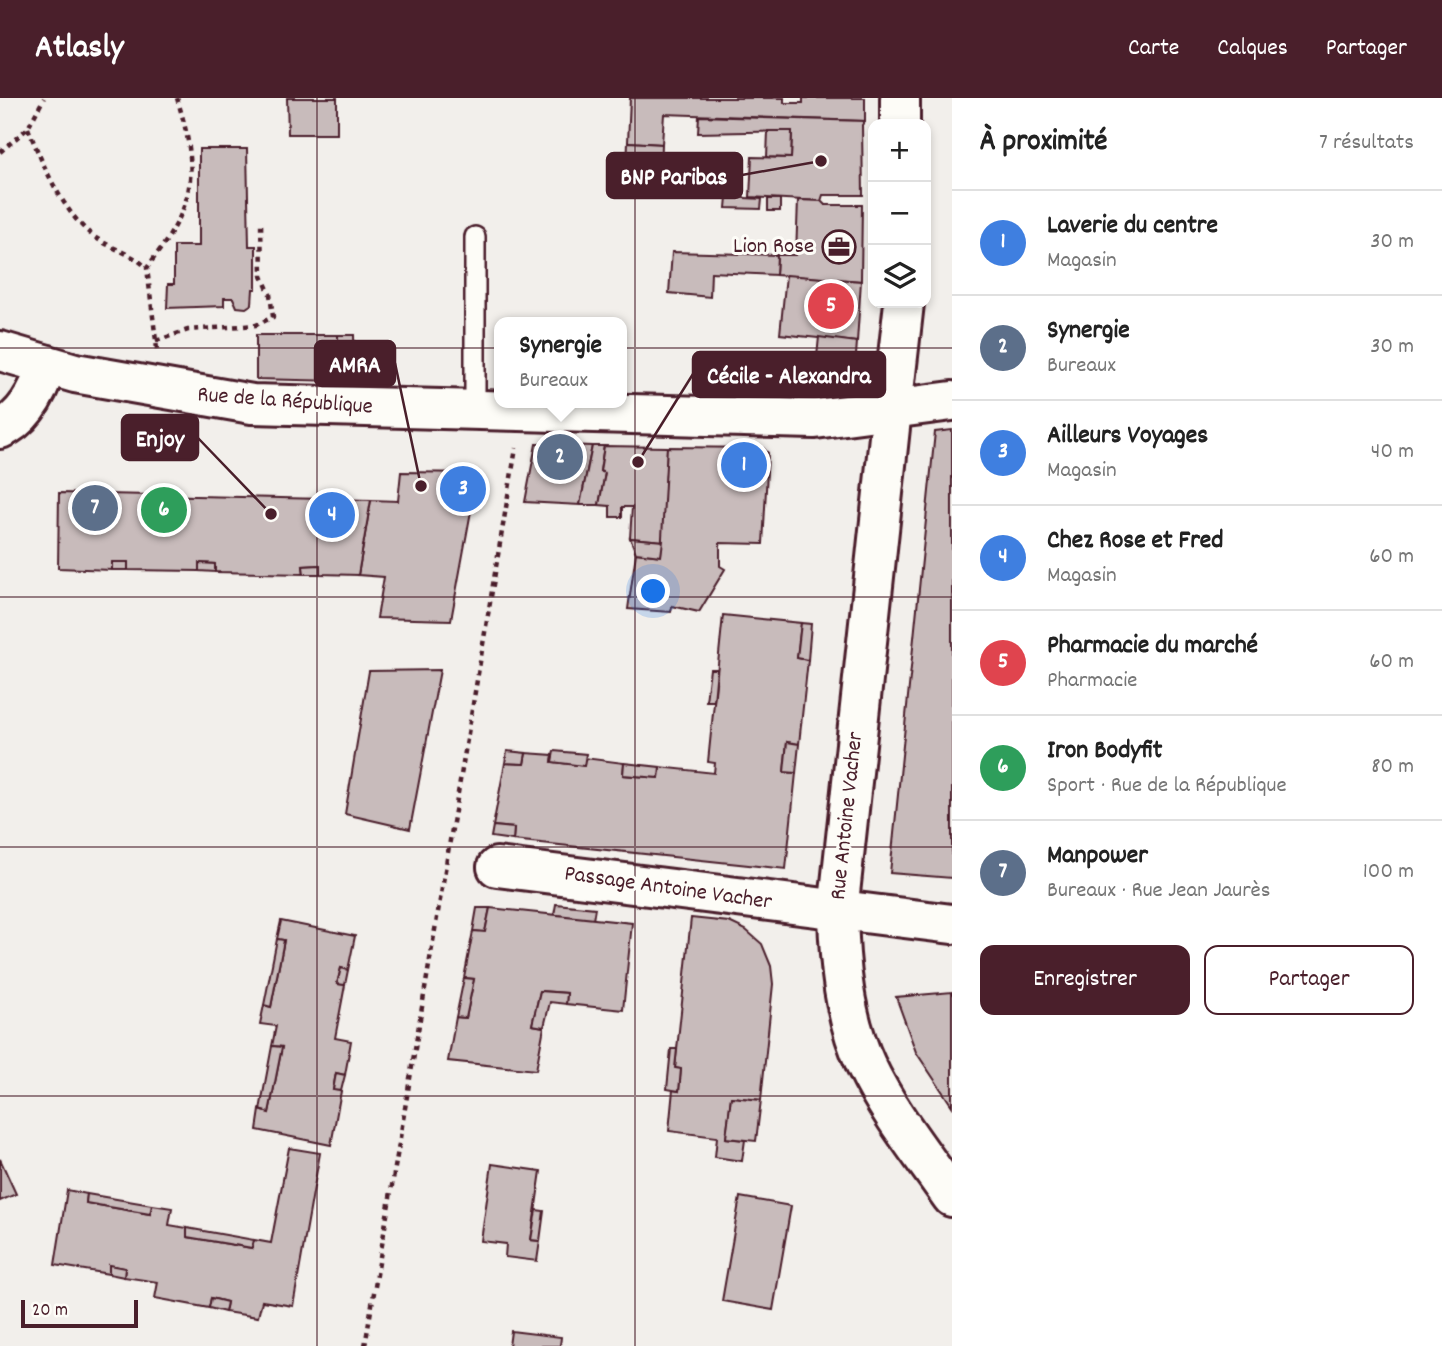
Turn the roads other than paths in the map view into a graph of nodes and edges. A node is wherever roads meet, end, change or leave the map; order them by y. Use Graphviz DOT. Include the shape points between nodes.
graph roads {
  1 [pos="900,98"];
  2 [pos="901,119"];
  3 [pos="475,237"];
  4 [pos="903,308"];
  5 [pos="0,351"];
  6 [pos="47,365"];
  7 [pos="952,401"];
  8 [pos="892,409"];
  9 [pos="475,410"];
  10 [pos="0,429"];
  11 [pos="497,867"];
  12 [pos="838,912"];
  13 [pos="952,924"];
  14 [pos="952,1197"];
  1 -- 2 [label="street"];
  3 -- 9 [label="lane"];
  4 -- 8 [label="street, Rue Antoine Vacher"];
  5 -- 6 [label="street, Rue de la République"];
  6 -- 9 [label="street, Rue de la République" via="252,404"];
  6 -- 10 [label="street" via="40,387 24,411"];
  7 -- 8 [label="street, Rue de la République"];
  8 -- 9 [label="street, Rue de la République" via="815,419"];
  8 -- 12 [label="street, Rue Antoine Vacher"];
  11 -- 12 [label="street, Passage Antoine Vacher"];
  12 -- 13 [label="street, Passage Antoine Vacher"];
  12 -- 14 [label="street, Rue Antoine Vacher" via="839,960 866,1064 894,1114"];
}
